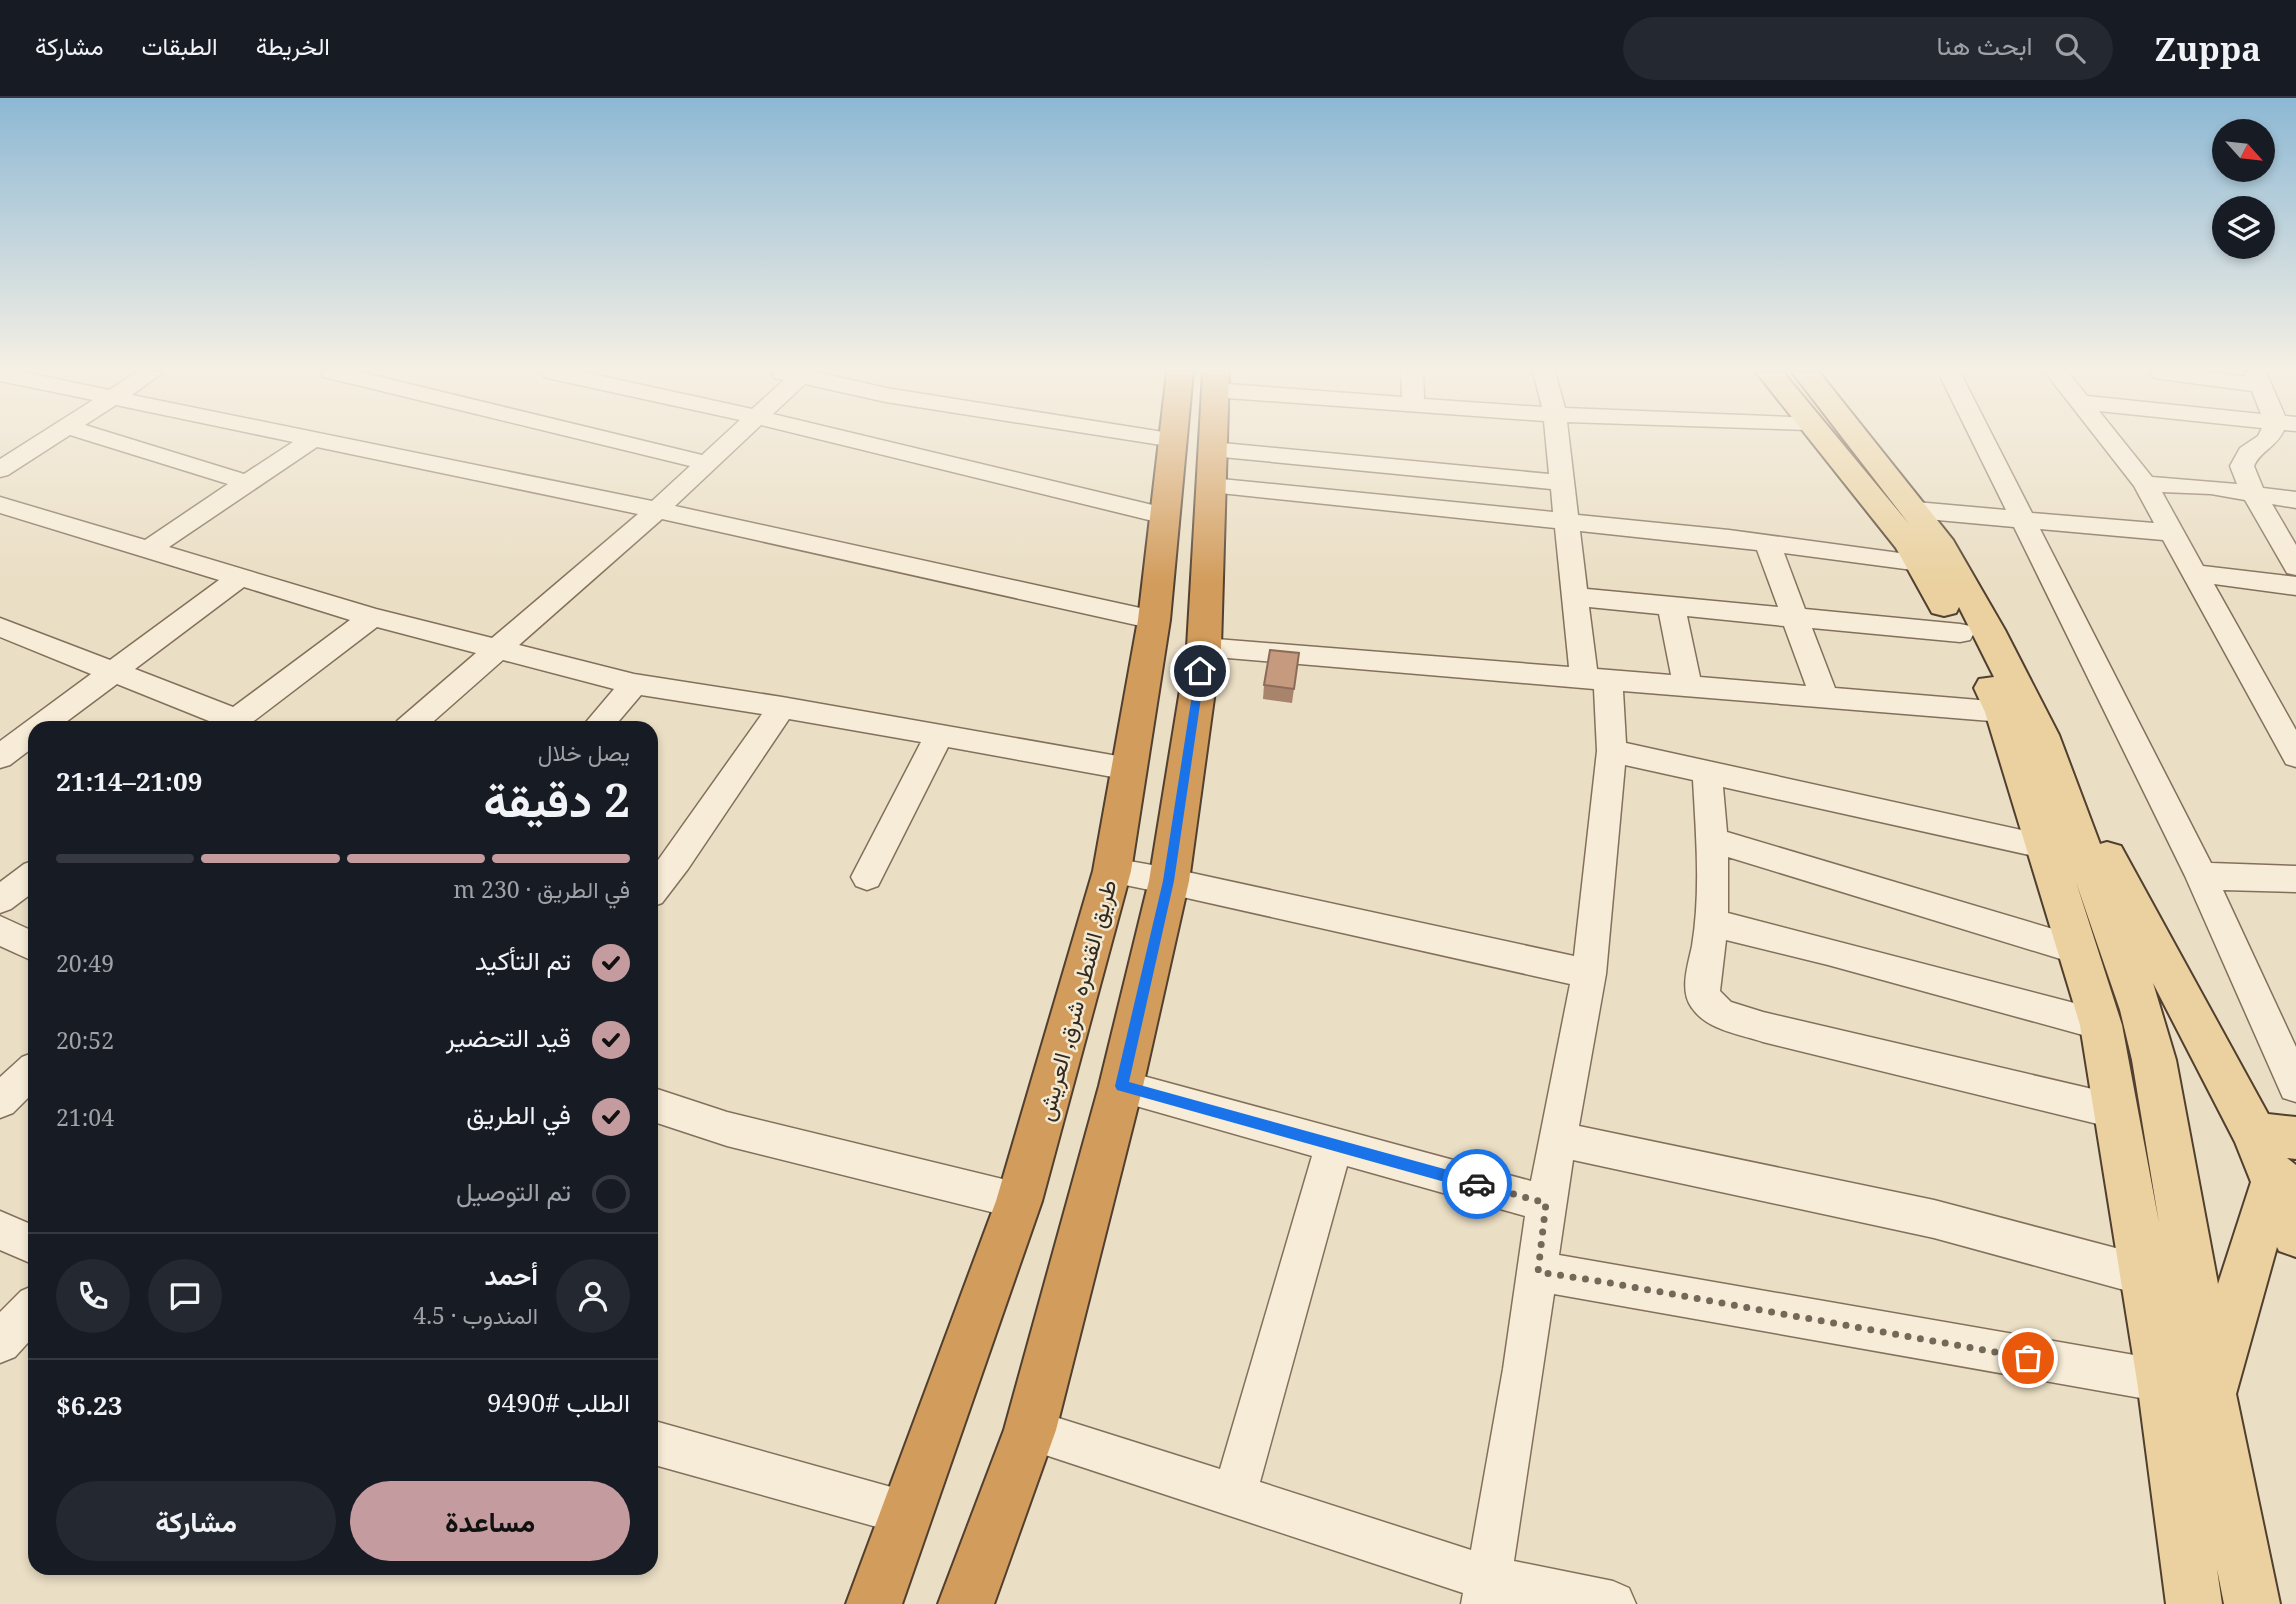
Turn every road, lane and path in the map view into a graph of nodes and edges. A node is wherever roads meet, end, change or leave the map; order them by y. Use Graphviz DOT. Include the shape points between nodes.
graph roads {
  1 [pos="43,442"];
  2 [pos="116,442"];
  3 [pos="308,442"];
  4 [pos="334,442"];
  5 [pos="621,442"];
  6 [pos="729,442"];
  7 [pos="860,442"];
  8 [pos="1121,442"];
  9 [pos="1200,442"];
  10 [pos="1558,442"];
  11 [pos="1824,442"];
  12 [pos="1862,442"];
  13 [pos="1983,442"];
  14 [pos="2111,442"];
  15 [pos="2266,442"];
  16 [pos="1199,458"];
  17 [pos="706,463"];
  18 [pos="0,470"];
  19 [pos="1563,483"];
  20 [pos="249,484"];
  21 [pos="2145,484"];
  22 [pos="2253,492"];
  23 [pos="2296,500"];
  24 [pos="0,505"];
  25 [pos="657,510"];
  26 [pos="1916,510"];
  27 [pos="1164,516"];
  28 [pos="2020,518"];
  29 [pos="1567,521"];
  30 [pos="2173,533"];
  31 [pos="1767,542"];
  32 [pos="146,551"];
  33 [pos="1920,563"];
  34 [pos="2296,567"];
  35 [pos="2195,573"];
  36 [pos="239,578"];
  37 [pos="2296,586"];
  38 [pos="1575,597"];
  39 [pos="1671,606"];
  40 [pos="372,617"];
  41 [pos="1796,619"];
  42 [pos="1154,620"];
  43 [pos="0,627"];
  44 [pos="1960,633"];
  45 [pos="1204,647"];
  46 [pos="494,650"];
  47 [pos="112,670"];
  48 [pos="1596,680"];
  49 [pos="634,684"];
  50 [pos="1688,687"];
  51 [pos="1825,698"];
  52 [pos="782,707"];
  53 [pos="2003,712"];
  54 [pos="46,721"];
  55 [pos="223,721"];
  56 [pos="234,721"];
  57 [pos="415,721"];
  58 [pos="602,721"];
  59 [pos="939,734"];
  60 [pos="28,735"];
  61 [pos="2041,735"];
  62 [pos="1612,751"];
  63 [pos="0,757"];
  64 [pos="2296,757"];
  65 [pos="1129,769"];
  66 [pos="1707,772"];
  67 [pos="1712,840"];
  68 [pos="2047,847"];
  69 [pos="1112,871"];
  70 [pos="2202,876"];
  71 [pos="867,877"];
  72 [pos="28,878"];
  73 [pos="2296,879"];
  74 [pos="1168,881"];
  75 [pos="658,885"];
  76 [pos="0,900"];
  77 [pos="1712,923"];
  78 [pos="0,930"];
  79 [pos="28,944"];
  80 [pos="2080,951"];
  81 [pos="1589,974"];
  82 [pos="2101,1025"];
  83 [pos="28,1075"];
  84 [pos="1122,1086"];
  85 [pos="2296,1086"];
  86 [pos="0,1101"];
  87 [pos="658,1106"];
  88 [pos="2121,1131"];
  89 [pos="2275,1136"];
  90 [pos="1557,1139"];
  91 [pos="1334,1144"];
  92 [pos="2172,1163"];
  93 [pos="2285,1182"];
  94 [pos="1018,1201"];
  95 [pos="1546,1203"];
  96 [pos="0,1230"];
  97 [pos="2296,1234"];
  98 [pos="28,1243"];
  99 [pos="1538,1272"];
  100 [pos="2146,1276"];
  101 [pos="28,1312"];
  102 [pos="0,1342"];
  103 [pos="2163,1381"];
  104 [pos="2211,1399"];
  105 [pos="1030,1430"];
  106 [pos="658,1445"];
  107 [pos="1234,1496"];
  108 [pos="909,1514"];
  109 [pos="1487,1591"];
  110 [pos="874,1604"];
  111 [pos="966,1604"];
  112 [pos="1613,1604"];
  113 [pos="2194,1604"];
  114 [pos="2252,1604"];
  1 -- 18 [label="street"];
  2 -- 20 [label="street"];
  3 -- 20 [label="street"];
  4 -- 25 [label="street"];
  5 -- 17 [label="street"];
  6 -- 17 [label="street"];
  7 -- 27 [label="street"];
  8 -- 16 [label="street"];
  9 -- 16 [label="highway, طريق القنطره شرق, العريش"];
  10 -- 19 [label="street"];
  11 -- 33 [label="main road"];
  12 -- 26 [label="main road"];
  13 -- 28 [label="street"];
  14 -- 21 [label="street"];
  15 -- 22 [label="street" via="2244,457 2242,466"];
  16 -- 19 [label="street"];
  16 -- 27 [label="highway, طريق القنطره شرق, العريش"];
  16 -- 29 [label="street"];
  16 -- 45 [label="highway, طريق القنطره شرق, العريش"];
  17 -- 25 [label="street"];
  19 -- 29 [label="street"];
  20 -- 32 [label="street"];
  21 -- 22 [label="street"];
  21 -- 30 [label="street"];
  22 -- 23 [label="street"];
  22 -- 34 [label="street"];
  24 -- 32 [label="street"];
  25 -- 42 [label="street"];
  25 -- 46 [label="street"];
  26 -- 28 [label="street"];
  26 -- 61 [label="main road" via="1976,608"];
  27 -- 42 [label="highway, طريق القنطره شرق, العريش"];
  28 -- 30 [label="street"];
  28 -- 70 [label="street"];
  29 -- 31 [label="street"];
  29 -- 38 [label="street"];
  30 -- 35 [label="street"];
  31 -- 33 [label="street"];
  31 -- 41 [label="street"];
  32 -- 36 [label="street"];
  33 -- 44 [label="main road"];
  35 -- 37 [label="street"];
  35 -- 64 [label="street"];
  36 -- 40 [label="street"];
  36 -- 47 [label="street"];
  38 -- 39 [label="street"];
  38 -- 48 [label="street"];
  39 -- 41 [label="street"];
  39 -- 50 [label="street"];
  40 -- 46 [label="street"];
  40 -- 56 [label="street"];
  41 -- 44 [label="street"];
  41 -- 51 [label="street"];
  42 -- 65 [label="highway, طريق القنطره شرق, العريش"];
  43 -- 47 [label="street"];
  44 -- 53 [label="main road"];
  45 -- 48 [label="street"];
  45 -- 74 [label="highway, طريق القنطره شرق, العريش"];
  46 -- 49 [label="street"];
  46 -- 57 [label="street"];
  47 -- 54 [label="street"];
  47 -- 55 [label="street"];
  48 -- 50 [label="street"];
  48 -- 62 [label="street"];
  49 -- 52 [label="street"];
  49 -- 58 [label="street"];
  50 -- 51 [label="street"];
  51 -- 53 [label="street"];
  52 -- 59 [label="street"];
  52 -- 75 [label="street"];
  53 -- 68 [label="main road"];
  59 -- 65 [label="street"];
  59 -- 71 [label="street"];
  60 -- 63 [label="street"];
  61 -- 89 [label="main road"];
  61 -- 92 [label="main road" via="2141,1010"];
  62 -- 66 [label="street"];
  62 -- 81 [label="street"];
  65 -- 69 [label="highway, طريق القنطره شرق, العريش"];
  66 -- 67 [label="street"];
  66 -- 68 [label="street"];
  67 -- 77 [label="street"];
  67 -- 80 [label="street"];
  68 -- 80 [label="main road"];
  69 -- 74 [label="street"];
  69 -- 94 [label="highway, طريق القنطره شرق, العريش"];
  70 -- 73 [label="street"];
  70 -- 85 [label="street"];
  72 -- 76 [label="street"];
  74 -- 81 [label="street"];
  74 -- 84 [label="highway, طريق القنطره شرق, العريش"];
  77 -- 82 [label="street"];
  77 -- 88 [label="street" via="1702,986 1704,998 1720,1013"];
  78 -- 79 [label="street"];
  80 -- 82 [label="main road"];
  81 -- 90 [label="street"];
  82 -- 88 [label="main road"];
  83 -- 86 [label="street"];
  84 -- 91 [label="street"];
  84 -- 105 [label="highway, طريق القنطره شرق, العريش"];
  87 -- 94 [label="street" via="727,1129"];
  88 -- 92 [label="main road"];
  88 -- 100 [label="main road"];
  89 -- 93 [label="main road"];
  90 -- 95 [label="street"];
  90 -- 100 [label="street" via="1934,1219"];
  91 -- 95 [label="street"];
  91 -- 107 [label="street"];
  92 -- 104 [label="main road"];
  93 -- 97 [label="main road"];
  93 -- 104 [label="main road" via="2255,1241"];
  94 -- 108 [label="highway, طريق القنطره شرق, العريش"];
  95 -- 99 [label="street"];
  96 -- 98 [label="street"];
  99 -- 103 [label="street"];
  99 -- 109 [label="street"];
  100 -- 103 [label="main road"];
  101 -- 102 [label="street"];
  103 -- 113 [label="main road"];
  104 -- 114 [label="main road"];
  105 -- 107 [label="street"];
  105 -- 111 [label="highway, طريق القنطره شرق, العريش"];
  106 -- 108 [label="street"];
  107 -- 109 [label="street"];
  108 -- 110 [label="highway, طريق القنطره شرق, العريش"];
  109 -- 112 [label="street"];
}
